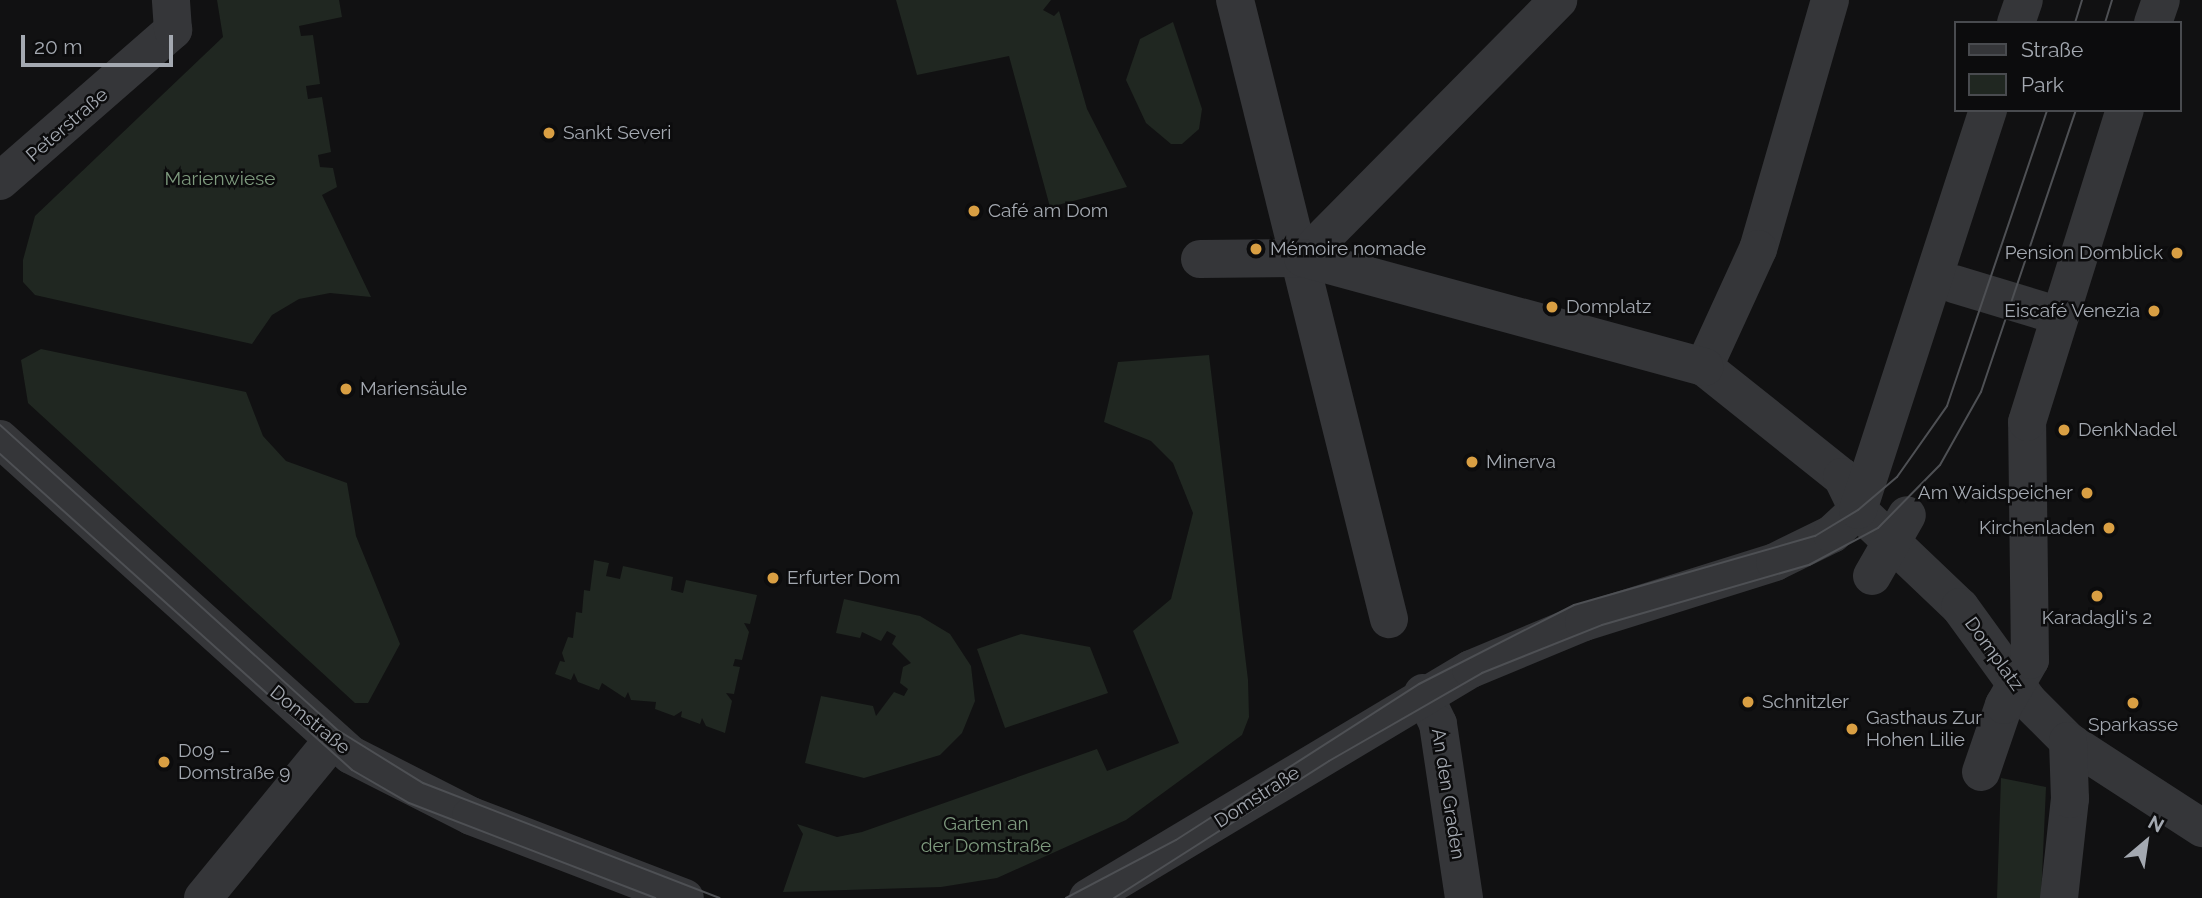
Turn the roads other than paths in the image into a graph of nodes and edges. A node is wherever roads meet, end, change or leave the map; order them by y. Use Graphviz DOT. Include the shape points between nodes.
graph roads {
  1 [pos="171,0"];
  2 [pos="1236,0"];
  3 [pos="1558,0"];
  4 [pos="1830,0"];
  5 [pos="2024,0"];
  6 [pos="2161,0"];
  7 [pos="2017,21"];
  8 [pos="2155,21"];
  9 [pos="1987,112"];
  10 [pos="2124,112"];
  11 [pos="0,181"];
  12 [pos="1303,258"];
  13 [pos="1200,259"];
  14 [pos="1954,284"];
  15 [pos="2057,315"];
  16 [pos="1704,367"];
  17 [pos="0,439"];
  18 [pos="1858,510"];
  19 [pos="1900,528"];
  20 [pos="1872,576"];
  21 [pos="1389,619"];
  22 [pos="2003,697"];
  23 [pos="1440,701"];
  24 [pos="332,741"];
  25 [pos="2068,741"];
  26 [pos="1982,772"];
  27 [pos="2202,828"];
  28 [pos="203,898"];
  29 [pos="685,898"];
  30 [pos="1088,898"];
  31 [pos="1464,898"];
  32 [pos="2059,898"];
  1 -- 11 [label="street, Peterstraße" via="173,30"];
  2 -- 12 [label="street"];
  3 -- 12 [label="street"];
  4 -- 16 [label="street" via="1758,249"];
  5 -- 7 [label="street"];
  6 -- 8 [label="street"];
  9 -- 18 [label="street"];
  10 -- 15 [label="street"];
  12 -- 13 [label="street"];
  12 -- 16 [label="street"];
  12 -- 21 [label="street"];
  14 -- 15 [label="street"];
  15 -- 22 [label="street" via="2027,422 2033,620 2030,660"];
  16 -- 18 [label="street" via="1842,477"];
  17 -- 24 [label="street, Domstraße"];
  18 -- 19 [label="street, Domplatz"];
  18 -- 23 [label="street" via="1810,548 1584,622"];
  19 -- 20 [label="street"];
  19 -- 22 [label="street, Domplatz" via="1960,607"];
  22 -- 25 [label="street, Domplatz"];
  22 -- 26 [label="street"];
  23 -- 30 [label="street, Domstraße" via="1236,810"];
  23 -- 31 [label="street, An den Graden"];
  24 -- 28 [label="street"];
  24 -- 29 [label="street, Domstraße" via="407,787 471,816"];
  25 -- 27 [label="street, Domplatz"];
  25 -- 32 [label="street" via="2070,799"];
}
